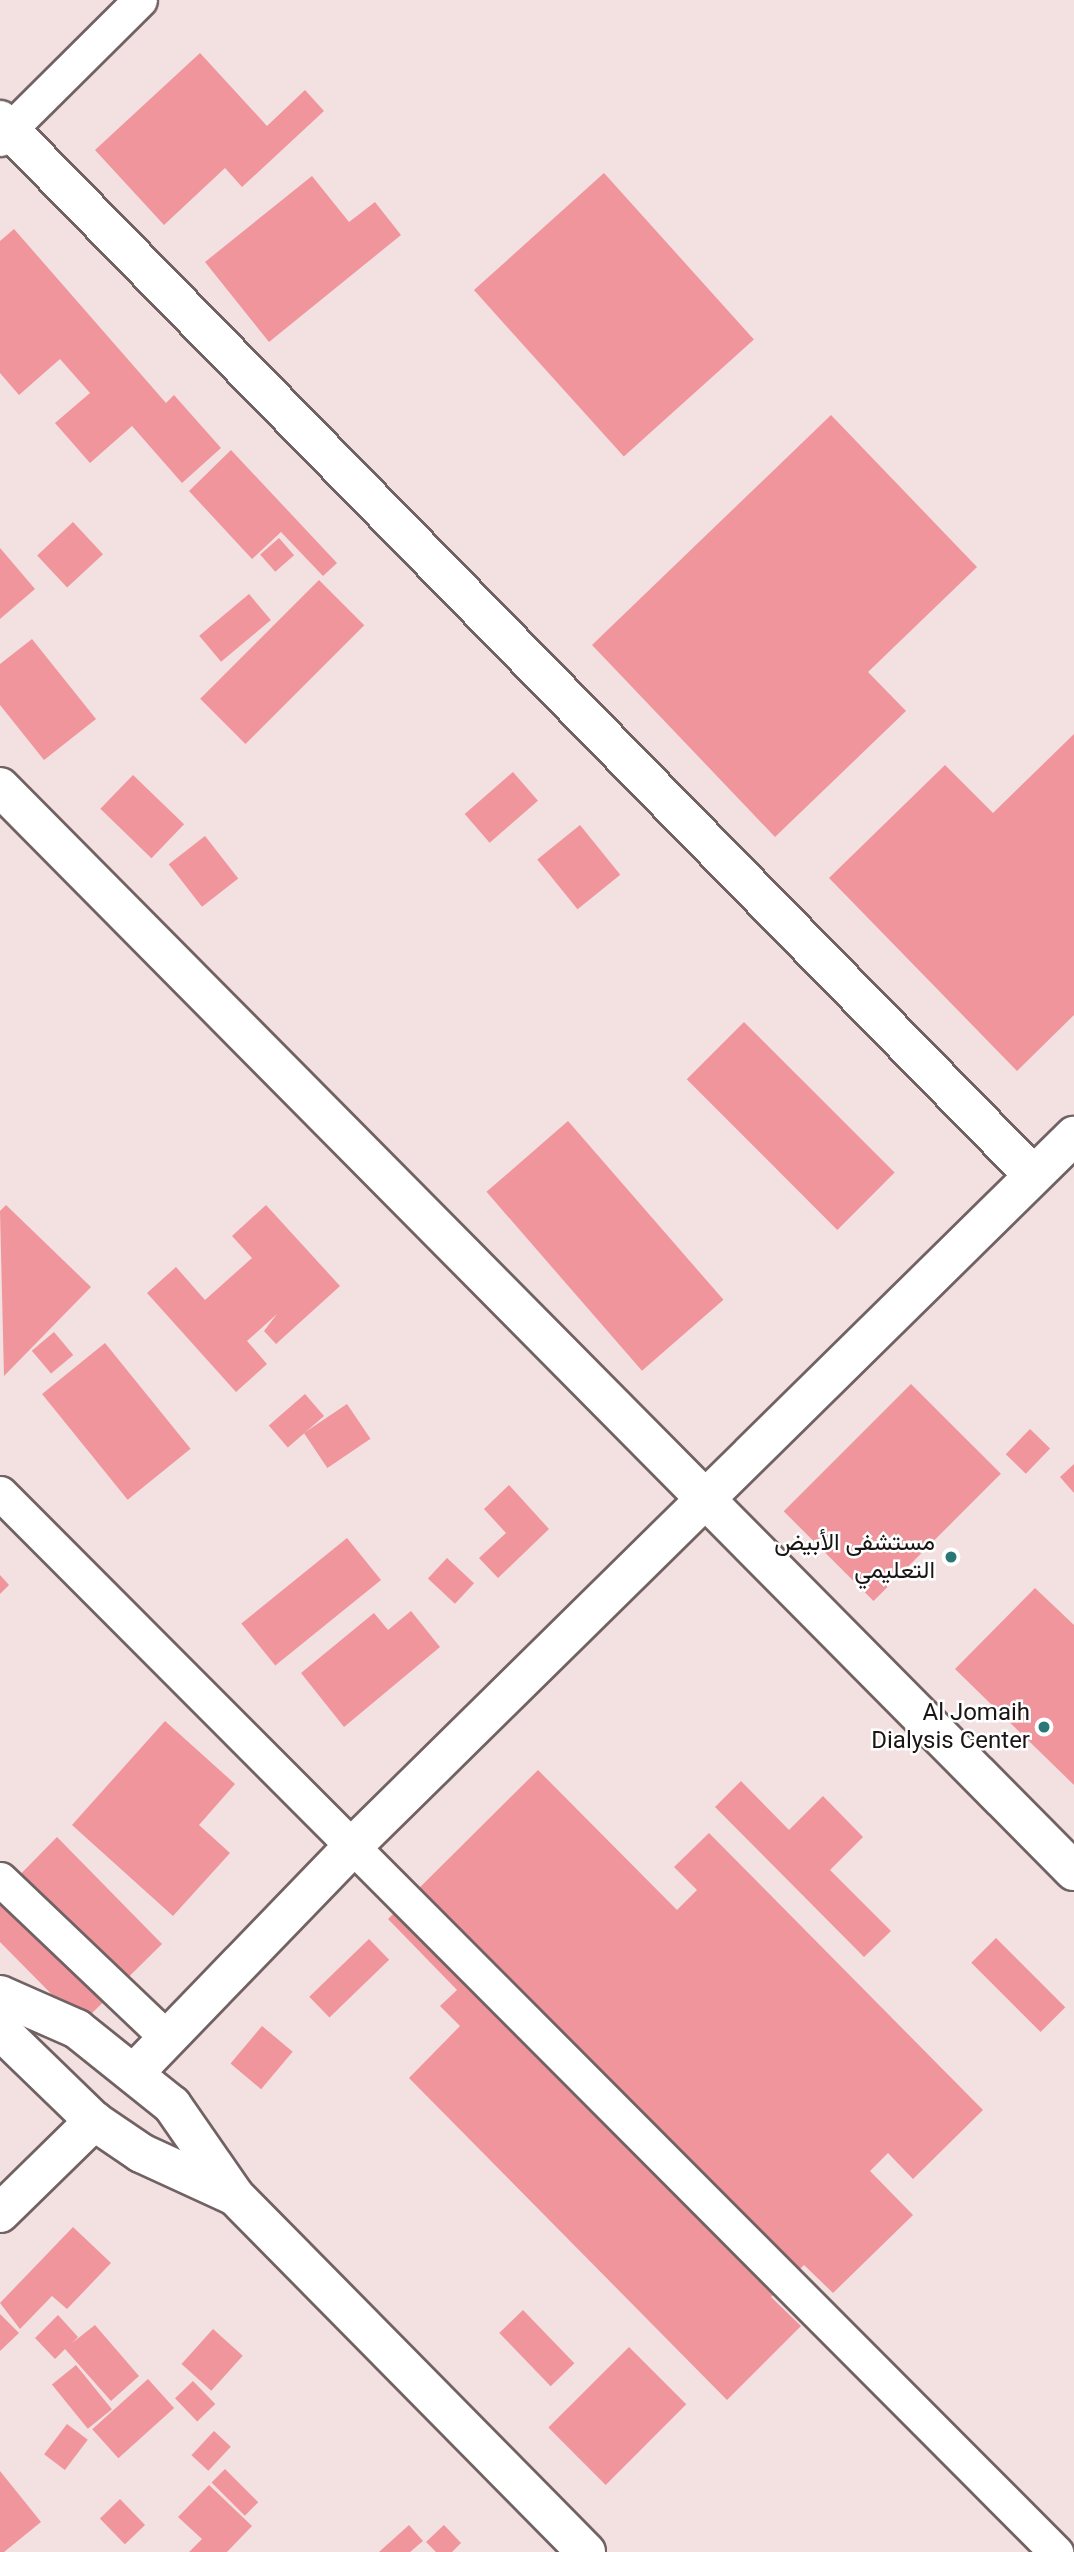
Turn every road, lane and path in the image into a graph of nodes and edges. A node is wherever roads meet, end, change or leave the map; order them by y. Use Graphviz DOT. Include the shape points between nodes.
graph roads {
  1 [pos="140,0"];
  2 [pos="3,129"];
  3 [pos="0,787"];
  4 [pos="1074,1136"];
  5 [pos="1033,1175"];
  6 [pos="0,1493"];
  7 [pos="710,1498"];
  8 [pos="356,1843"];
  9 [pos="1074,1871"];
  10 [pos="0,1879"];
  11 [pos="0,1995"];
  12 [pos="0,2031"];
  13 [pos="166,2037"];
  14 [pos="136,2071"];
  15 [pos="94,2121"];
  16 [pos="235,2196"];
  17 [pos="0,2213"];
  18 [pos="586,2552"];
  19 [pos="1056,2552"];
  1 -- 2 [label="street"];
  2 -- 5 [label="street"];
  3 -- 7 [label="street"];
  4 -- 5 [label="street"];
  5 -- 7 [label="street"];
  6 -- 8 [label="street"];
  7 -- 8 [label="street"];
  7 -- 9 [label="street"];
  8 -- 13 [label="street"];
  8 -- 19 [label="street"];
  10 -- 13 [label="street"];
  11 -- 14 [label="street" via="77,2029"];
  12 -- 15 [label="street"];
  13 -- 14 [label="street"];
  14 -- 16 [label="street" via="201,2141"];
  15 -- 16 [label="street" via="141,2153"];
  15 -- 17 [label="street"];
  16 -- 18 [label="street"];
}
